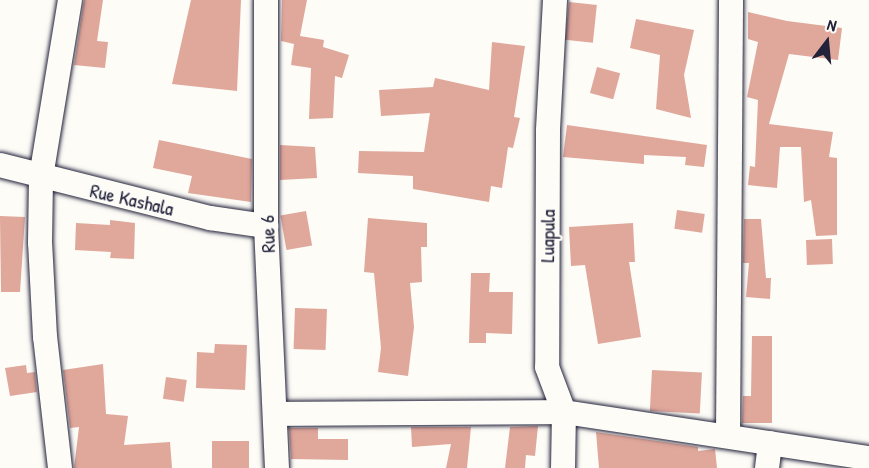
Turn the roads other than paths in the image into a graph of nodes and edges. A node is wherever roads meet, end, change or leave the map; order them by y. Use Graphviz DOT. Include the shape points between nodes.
graph roads {
  1 [pos="70,0"];
  2 [pos="266,0"];
  3 [pos="555,0"];
  4 [pos="731,0"];
  5 [pos="0,165"];
  6 [pos="41,177"];
  7 [pos="266,226"];
  8 [pos="564,412"];
  9 [pos="277,414"];
  10 [pos="728,435"];
  11 [pos="770,443"];
  12 [pos="855,460"];
  13 [pos="60,468"];
  14 [pos="277,468"];
  15 [pos="562,468"];
  16 [pos="767,468"];
  1 -- 6 [label="street"];
  2 -- 7 [label="street, Rue 6"];
  3 -- 8 [label="street, Luapula" via="548,131 547,367"];
  4 -- 10 [label="street"];
  5 -- 6 [label="street, Rue Kashala"];
  6 -- 7 [label="street, Rue Kashala" via="210,218"];
  6 -- 13 [label="street" via="45,337"];
  7 -- 9 [label="street, Rue 6"];
  8 -- 9 [label="street"];
  8 -- 10 [label="street"];
  8 -- 15 [label="street, Luapula"];
  9 -- 14 [label="street, Rue 6"];
  10 -- 11 [label="street"];
  11 -- 12 [label="street"];
  11 -- 16 [label="street"];
}
